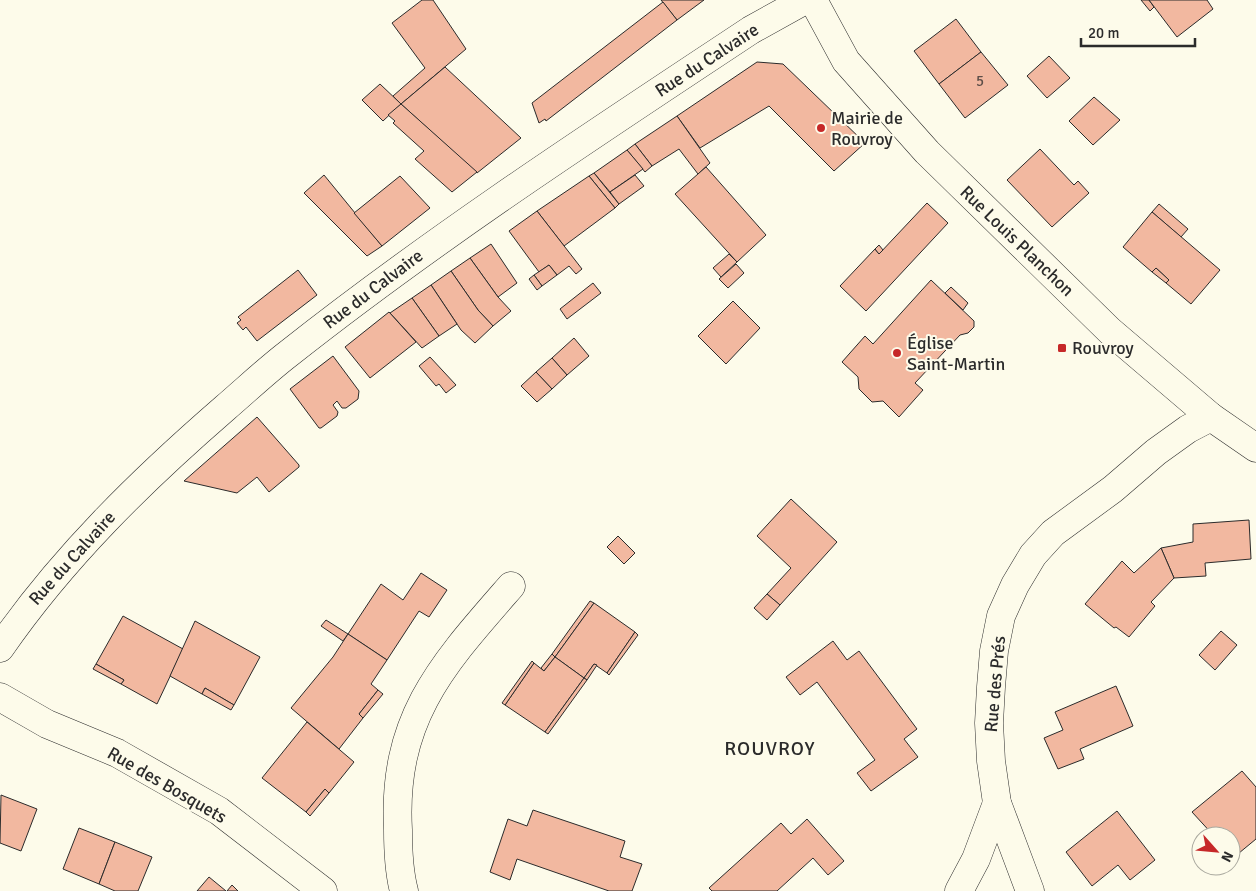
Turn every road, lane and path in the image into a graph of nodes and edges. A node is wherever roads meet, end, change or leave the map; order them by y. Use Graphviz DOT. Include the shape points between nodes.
graph roads {
  1 [pos="805,0"];
  2 [pos="813,0"];
  3 [pos="1211,417"];
  4 [pos="1256,448"];
  5 [pos="511,586"];
  6 [pos="0,648"];
  7 [pos="0,698"];
  8 [pos="996,803"];
  9 [pos="323,891"];
  10 [pos="404,891"];
  11 [pos="960,891"];
  12 [pos="1030,891"];
  1 -- 6 [label="street, Rue du Calvaire" via="751,30 424,251 286,355 122,502 26,610"];
  2 -- 3 [label="street, Rue Louis Planchon" via="846,61 927,152 1110,331"];
  3 -- 4 [label="street, Rue Louis Planchon"];
  3 -- 8 [label="street, Rue des Prés" via="1156,452 1113,489 1053,533 1032,555 1015,585 1001,616 994,652 989,723"];
  5 -- 10 [label="street" via="432,685 408,736 396,808"];
  7 -- 9 [label="street, Rue des Bosquets" via="47,724 117,753 210,806"];
  8 -- 11 [label="street" via="976,859"];
  8 -- 12 [label="street, Rue des Prés"];
}
